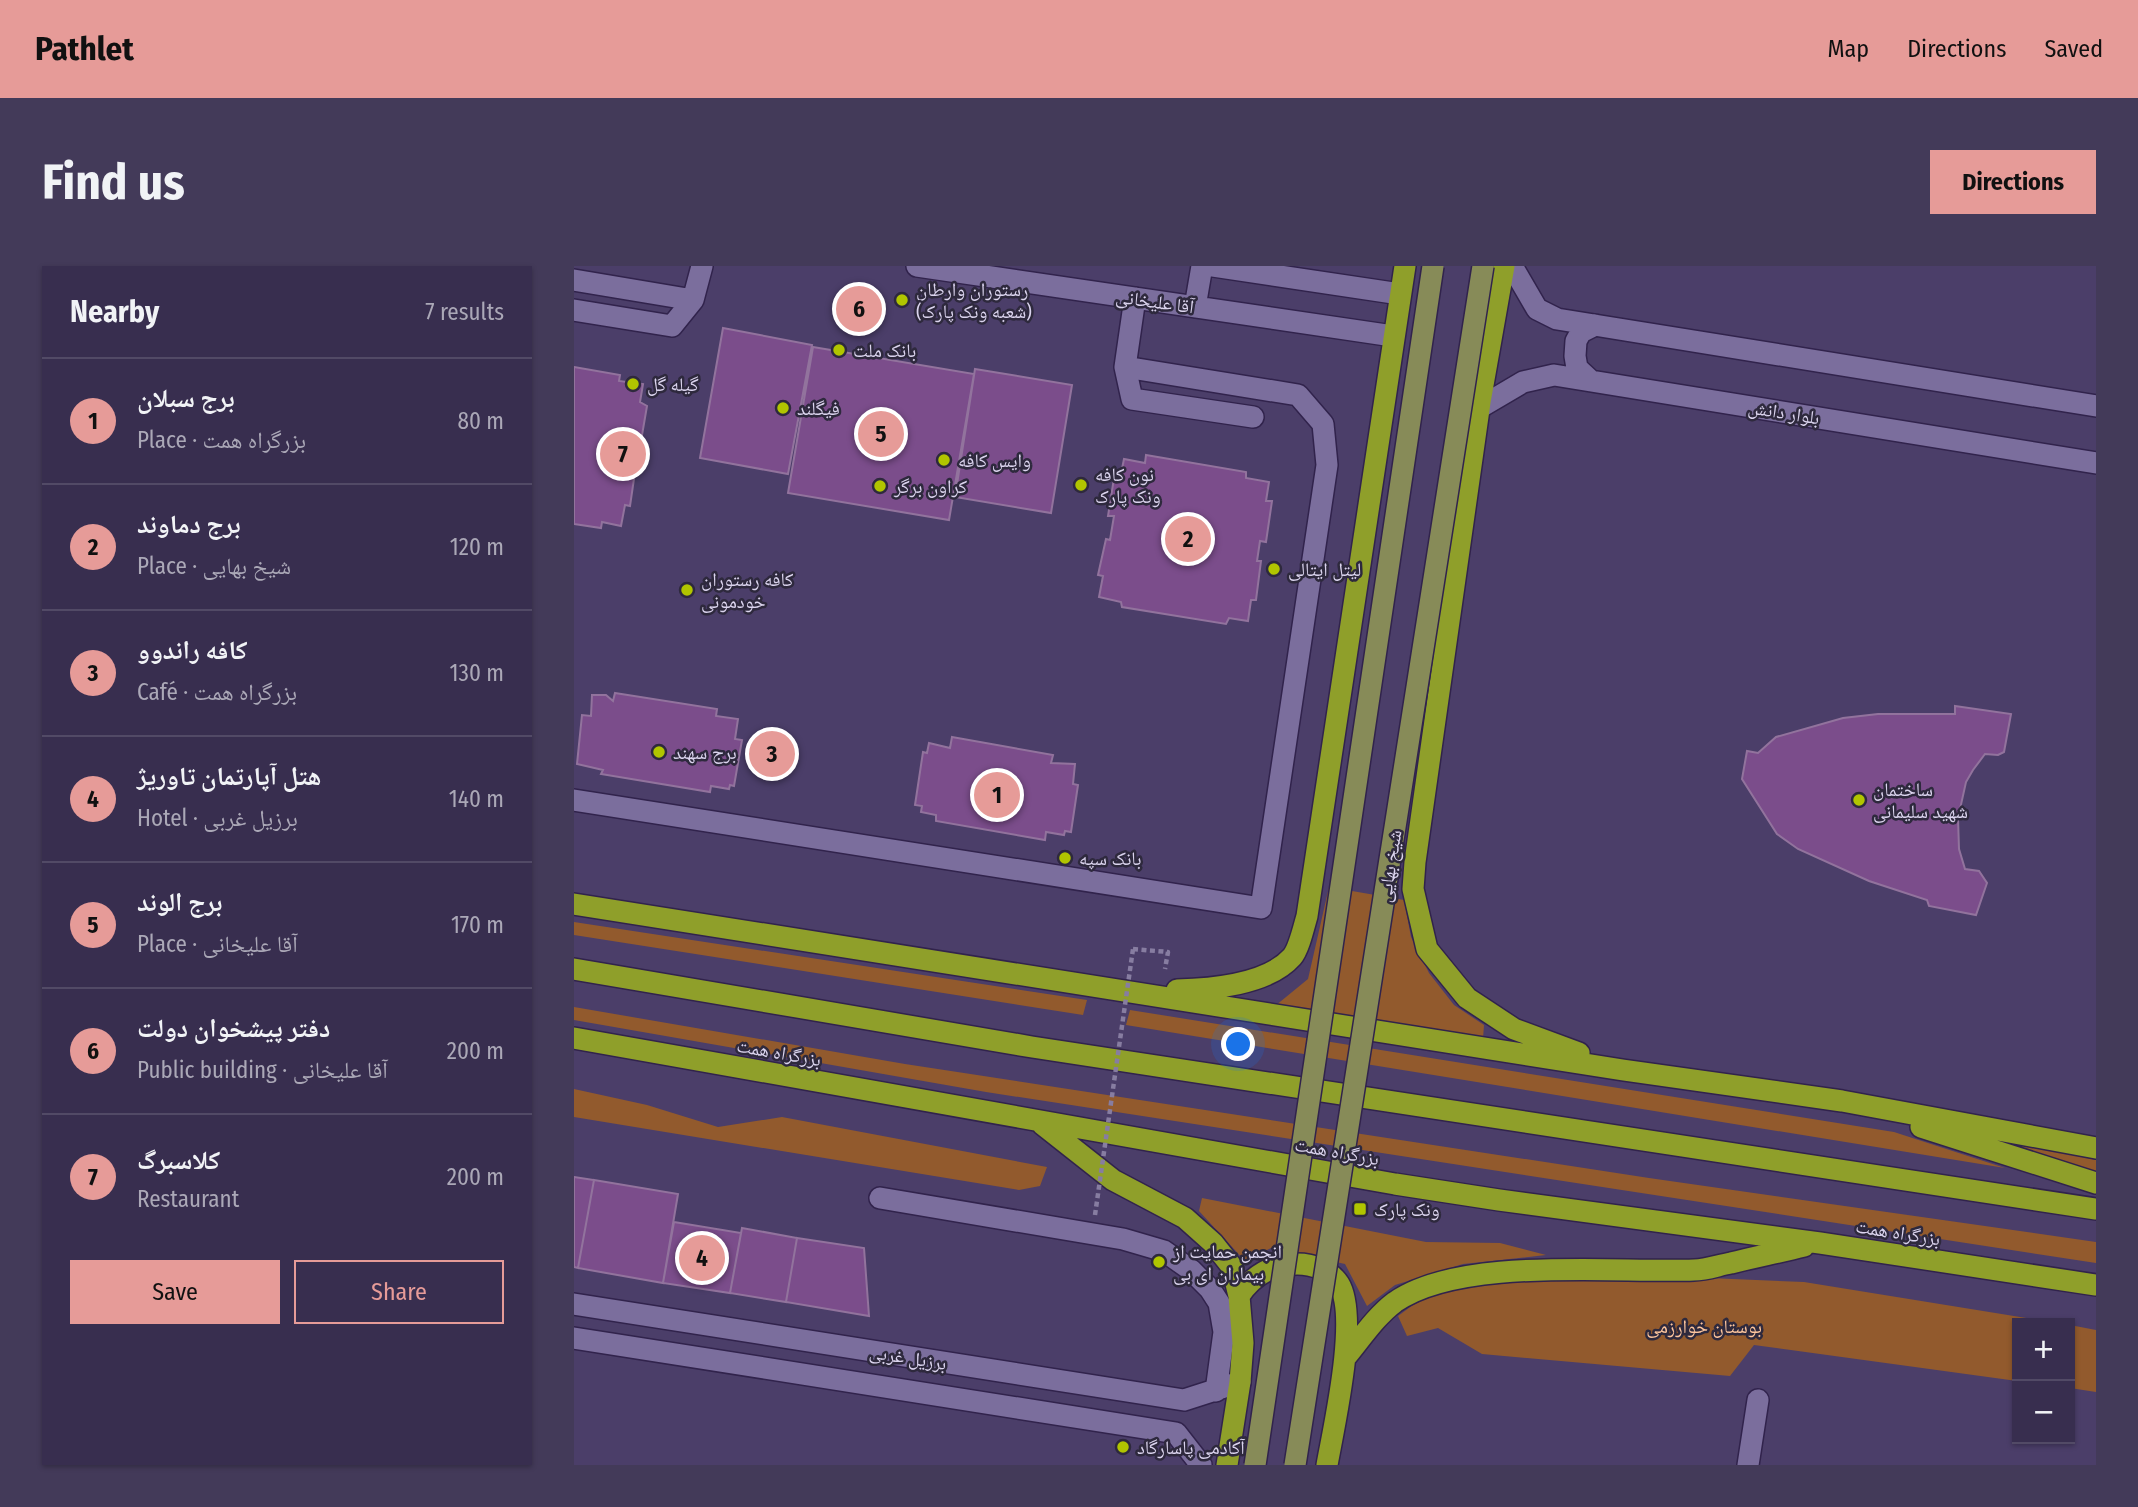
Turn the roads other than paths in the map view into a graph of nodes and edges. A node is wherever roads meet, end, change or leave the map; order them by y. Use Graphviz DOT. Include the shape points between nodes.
graph roads {
  1 [pos="702,266"];
  2 [pos="917,266"];
  3 [pos="1202,266"];
  4 [pos="1213,266"];
  5 [pos="1405,266"];
  6 [pos="1433,266"];
  7 [pos="1483,266"];
  8 [pos="1504,266"];
  9 [pos="1512,266"];
  10 [pos="574,280"];
  11 [pos="1400,294"];
  12 [pos="1135,298"];
  13 [pos="694,300"];
  14 [pos="1195,307"];
  15 [pos="574,310"];
  16 [pos="1595,326"];
  17 [pos="1393,336"];
  18 [pos="1125,367"];
  19 [pos="1591,381"];
  20 [pos="2096,406"];
  21 [pos="1479,408"];
  22 [pos="1253,416"];
  23 [pos="2096,463"];
  24 [pos="574,800"];
  25 [pos="579,906"];
  26 [pos="574,969"];
  27 [pos="1131,992"];
  28 [pos="574,1038"];
  29 [pos="1623,1070"];
  30 [pos="1842,1101"];
  31 [pos="1040,1122"];
  32 [pos="2096,1147"];
  33 [pos="2096,1183"];
  34 [pos="880,1198"];
  35 [pos="2096,1209"];
  36 [pos="1820,1243"];
  37 [pos="2096,1285"];
  38 [pos="1239,1296"];
  39 [pos="574,1304"];
  40 [pos="574,1338"];
  41 [pos="1345,1358"];
  42 [pos="934,1361"];
  43 [pos="1240,1382"];
  44 [pos="1216,1391"];
  45 [pos="928,1394"];
  46 [pos="1184,1400"];
  47 [pos="1758,1400"];
  48 [pos="1176,1433"];
  49 [pos="1201,1465"];
  50 [pos="1227,1465"];
  51 [pos="1255,1465"];
  52 [pos="1296,1465"];
  53 [pos="1327,1465"];
  54 [pos="1748,1465"];
  1 -- 13 [label="street"];
  2 -- 12 [label="street, آقا علیخانی"];
  3 -- 14 [label="street"];
  4 -- 11 [label="street"];
  5 -- 11 [label="highway"];
  6 -- 51 [label="main road, bridge"];
  7 -- 52 [label="main road, شیخ بهایی, bridge"];
  8 -- 21 [label="highway"];
  9 -- 16 [label="street" via="1537,309 1557,319"];
  10 -- 13 [label="street"];
  11 -- 17 [label="highway"];
  12 -- 14 [label="street, آقا علیخانی"];
  12 -- 18 [label="street"];
  13 -- 15 [label="street" via="672,326"];
  14 -- 17 [label="street, آقا علیخانی"];
  16 -- 19 [label="street" via="1581,332 1576,341 1577,369"];
  16 -- 20 [label="street"];
  17 -- 27 [label="highway" via="1307,916 1293,956 1269,975 1216,988"];
  18 -- 22 [label="street" via="1132,399"];
  18 -- 24 [label="street" via="1298,395 1323,424 1327,464 1261,908"];
  19 -- 21 [label="street, بلوار دانش" via="1554,375 1523,382"];
  19 -- 23 [label="street, بلوار دانش"];
  21 -- 29 [label="highway" via="1413,889 1427,948 1468,998 1514,1029"];
  25 -- 27 [label="highway"];
  26 -- 35 [label="highway" via="1032,1047"];
  27 -- 29 [label="highway"];
  28 -- 31 [label="highway, بزرگراه همت"];
  29 -- 30 [label="highway"];
  30 -- 32 [label="highway"];
  30 -- 33 [label="highway"];
  31 -- 36 [label="highway, بزرگراه همت" via="1486,1198"];
  31 -- 38 [label="highway" via="1113,1180 1185,1218 1232,1268"];
  34 -- 44 [label="street" via="1123,1239 1164,1251 1191,1270 1219,1303 1224,1332"];
  36 -- 37 [label="highway, بزرگراه همت"];
  36 -- 41 [label="highway" via="1698,1270 1523,1271 1438,1283 1394,1303"];
  38 -- 41 [label="highway" via="1263,1271 1286,1264 1310,1264 1331,1274 1341,1286 1346,1309"];
  38 -- 43 [label="highway"];
  39 -- 42 [label="street, برزیل غربی"];
  40 -- 45 [label="street, برزیل غربی"];
  41 -- 53 [label="highway"];
  42 -- 45 [label="street"];
  42 -- 46 [label="street, برزیل غربی"];
  43 -- 44 [label="street, برزیل غربی"];
  43 -- 50 [label="highway"];
  44 -- 46 [label="street, برزیل غربی"];
  45 -- 48 [label="street, برزیل غربی"];
  46 -- 48 [label="street" via="1188,1423"];
  47 -- 54 [label="street"];
  48 -- 49 [label="street"];
}
